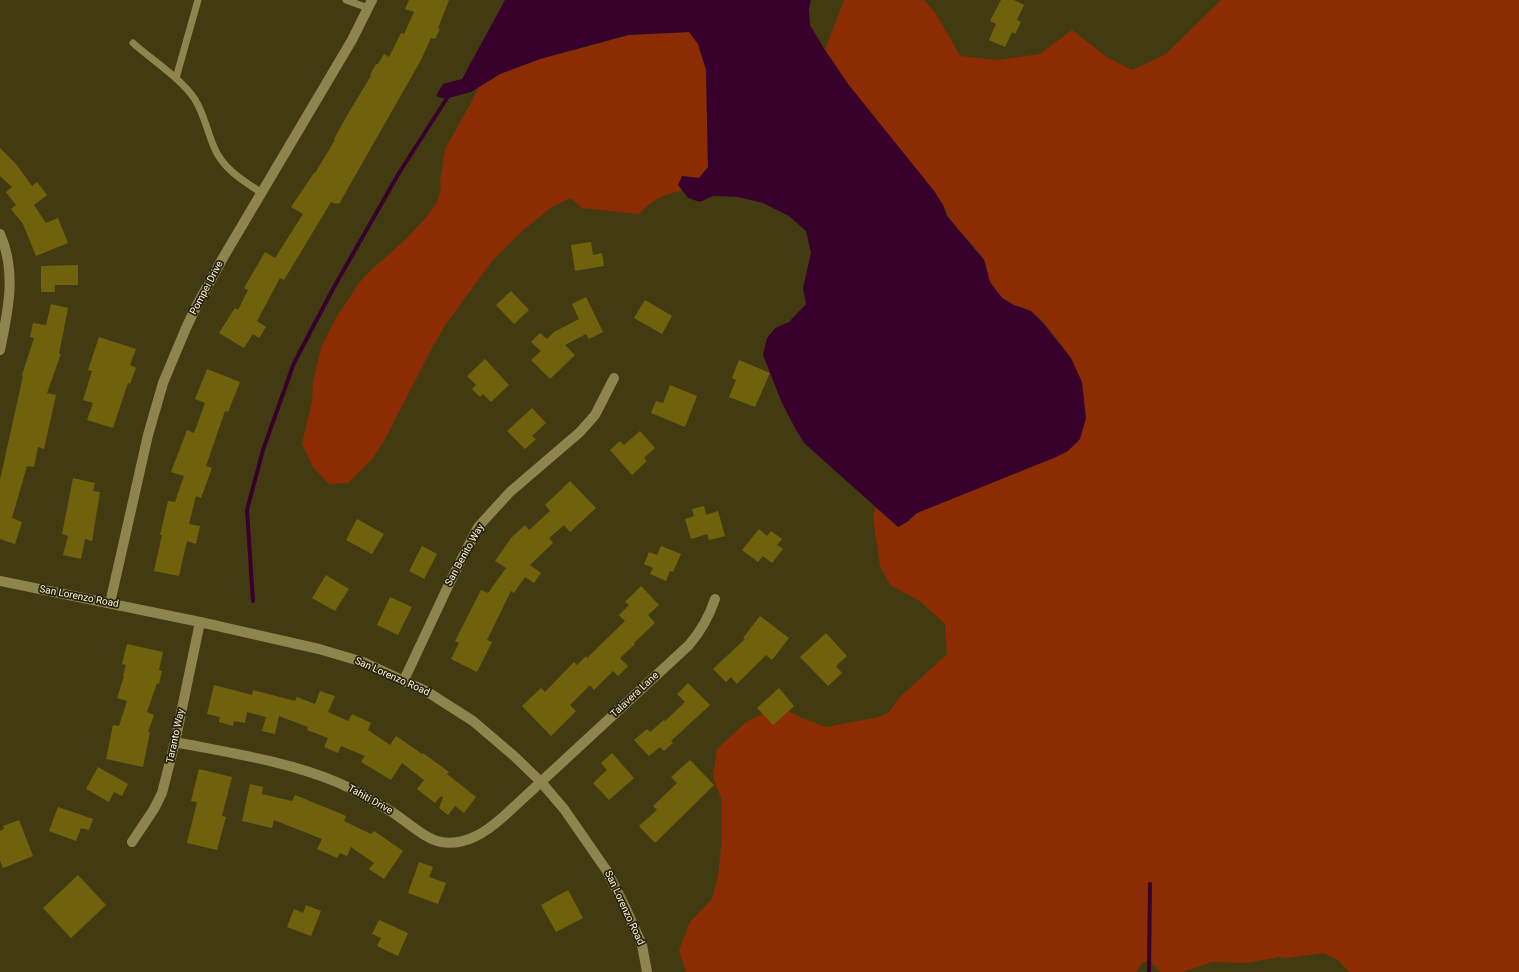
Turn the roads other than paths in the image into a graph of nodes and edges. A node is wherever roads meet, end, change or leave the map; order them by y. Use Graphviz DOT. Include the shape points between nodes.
graph roads {
  1 [pos="198,0"];
  2 [pos="346,0"];
  3 [pos="370,4"];
  4 [pos="133,44"];
  5 [pos="176,78"];
  6 [pos="262,193"];
  7 [pos="0,234"];
  8 [pos="0,350"];
  9 [pos="614,378"];
  10 [pos="0,581"];
  11 [pos="715,599"];
  12 [pos="110,603"];
  13 [pos="200,622"];
  14 [pos="404,680"];
  15 [pos="175,742"];
  16 [pos="541,782"];
  17 [pos="132,842"];
  18 [pos="647,972"];
  1 -- 5 [label="lane"];
  2 -- 3 [label="lane"];
  3 -- 6 [label="street, Pompei Drive" via="352,40"];
  4 -- 5 [label="lane"];
  5 -- 6 [label="lane" via="203,114 214,149 220,159"];
  6 -- 12 [label="street, Pompei Drive" via="196,307 163,383 148,435"];
  7 -- 8 [label="street" via="7,254 11,281"];
  9 -- 14 [label="street, San Benito Way" via="595,415 580,432 510,492 478,527"];
  10 -- 12 [label="street, San Lorenzo Road"];
  11 -- 16 [label="street, Talavera Lane" via="705,624 689,645"];
  12 -- 13 [label="street, San Lorenzo Road"];
  13 -- 14 [label="street, San Lorenzo Road" via="319,649 362,662"];
  13 -- 15 [label="street, Taranto Way"];
  14 -- 16 [label="street, San Lorenzo Road" via="473,721"];
  15 -- 16 [label="street, Tahiti Drive" via="287,766 323,777 361,794 442,842 470,839 486,831"];
  15 -- 17 [label="street, Taranto Way" via="159,801"];
  16 -- 18 [label="street, San Lorenzo Road" via="564,809 607,871 642,945"];
}
